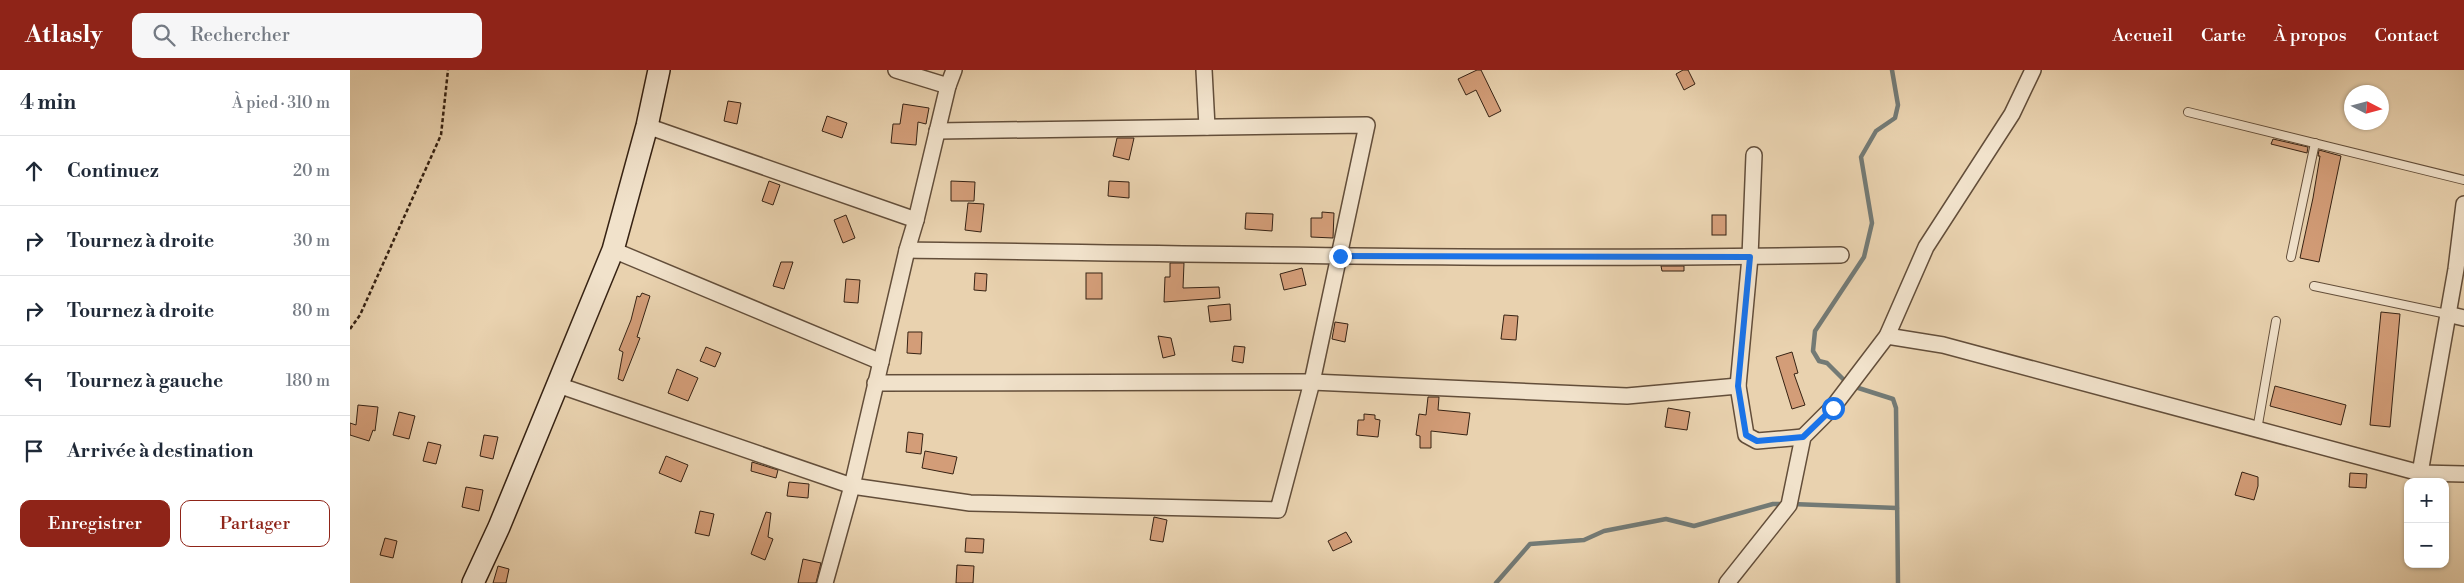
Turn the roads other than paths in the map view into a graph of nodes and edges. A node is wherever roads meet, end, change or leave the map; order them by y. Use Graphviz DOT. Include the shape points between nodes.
graph roads {
  1 [pos="659,70"];
  2 [pos="896,70"];
  3 [pos="954,70"];
  4 [pos="1204,70"];
  5 [pos="2033,70"];
  6 [pos="948,86"];
  7 [pos="2188,112"];
  8 [pos="647,126"];
  9 [pos="1207,127"];
  10 [pos="937,132"];
  11 [pos="2315,143"];
  12 [pos="1754,155"];
  13 [pos="2464,180"];
  14 [pos="2464,204"];
  15 [pos="916,220"];
  16 [pos="613,250"];
  17 [pos="907,250"];
  18 [pos="1841,255"];
  19 [pos="1340,256"];
  20 [pos="1750,257"];
  21 [pos="2292,257"];
  22 [pos="2314,286"];
  23 [pos="2447,314"];
  24 [pos="2464,318"];
  25 [pos="2276,321"];
  26 [pos="1887,336"];
  27 [pos="881,362"];
  28 [pos="1312,382"];
  29 [pos="875,383"];
  30 [pos="558,385"];
  31 [pos="1738,386"];
  32 [pos="2257,430"];
  33 [pos="1803,437"];
  34 [pos="2420,473"];
  35 [pos="2464,474"];
  36 [pos="852,486"];
  37 [pos="474,583"];
  38 [pos="825,583"];
  39 [pos="1727,583"];
  1 -- 8 [label="street"];
  2 -- 6 [label="street"];
  3 -- 6 [label="street"];
  4 -- 9 [label="street"];
  5 -- 26 [label="street" via="2012,114 1926,247"];
  6 -- 10 [label="street"];
  7 -- 11 [label="lane"];
  8 -- 15 [label="street"];
  8 -- 16 [label="street"];
  9 -- 10 [label="street"];
  9 -- 19 [label="street" via="1367,125"];
  10 -- 15 [label="street"];
  11 -- 13 [label="lane"];
  11 -- 21 [label="lane"];
  12 -- 20 [label="street"];
  14 -- 23 [label="street"];
  15 -- 17 [label="street"];
  16 -- 27 [label="street"];
  16 -- 30 [label="street"];
  17 -- 19 [label="street"];
  17 -- 27 [label="street"];
  18 -- 20 [label="street"];
  19 -- 20 [label="street"];
  19 -- 28 [label="street"];
  20 -- 31 [label="street"];
  22 -- 23 [label="lane"];
  23 -- 24 [label="street"];
  23 -- 34 [label="street"];
  25 -- 32 [label="lane"];
  26 -- 32 [label="street" via="1943,346"];
  26 -- 33 [label="street" via="1833,408"];
  27 -- 29 [label="street"];
  28 -- 29 [label="street"];
  28 -- 31 [label="street" via="1627,396"];
  28 -- 36 [label="street" via="1278,510 970,503"];
  29 -- 36 [label="street"];
  30 -- 36 [label="street"];
  30 -- 37 [label="street"];
  31 -- 33 [label="street" via="1746,435 1757,441"];
  32 -- 34 [label="street"];
  33 -- 39 [label="street" via="1789,505"];
  34 -- 35 [label="street"];
  36 -- 38 [label="street"];
}
